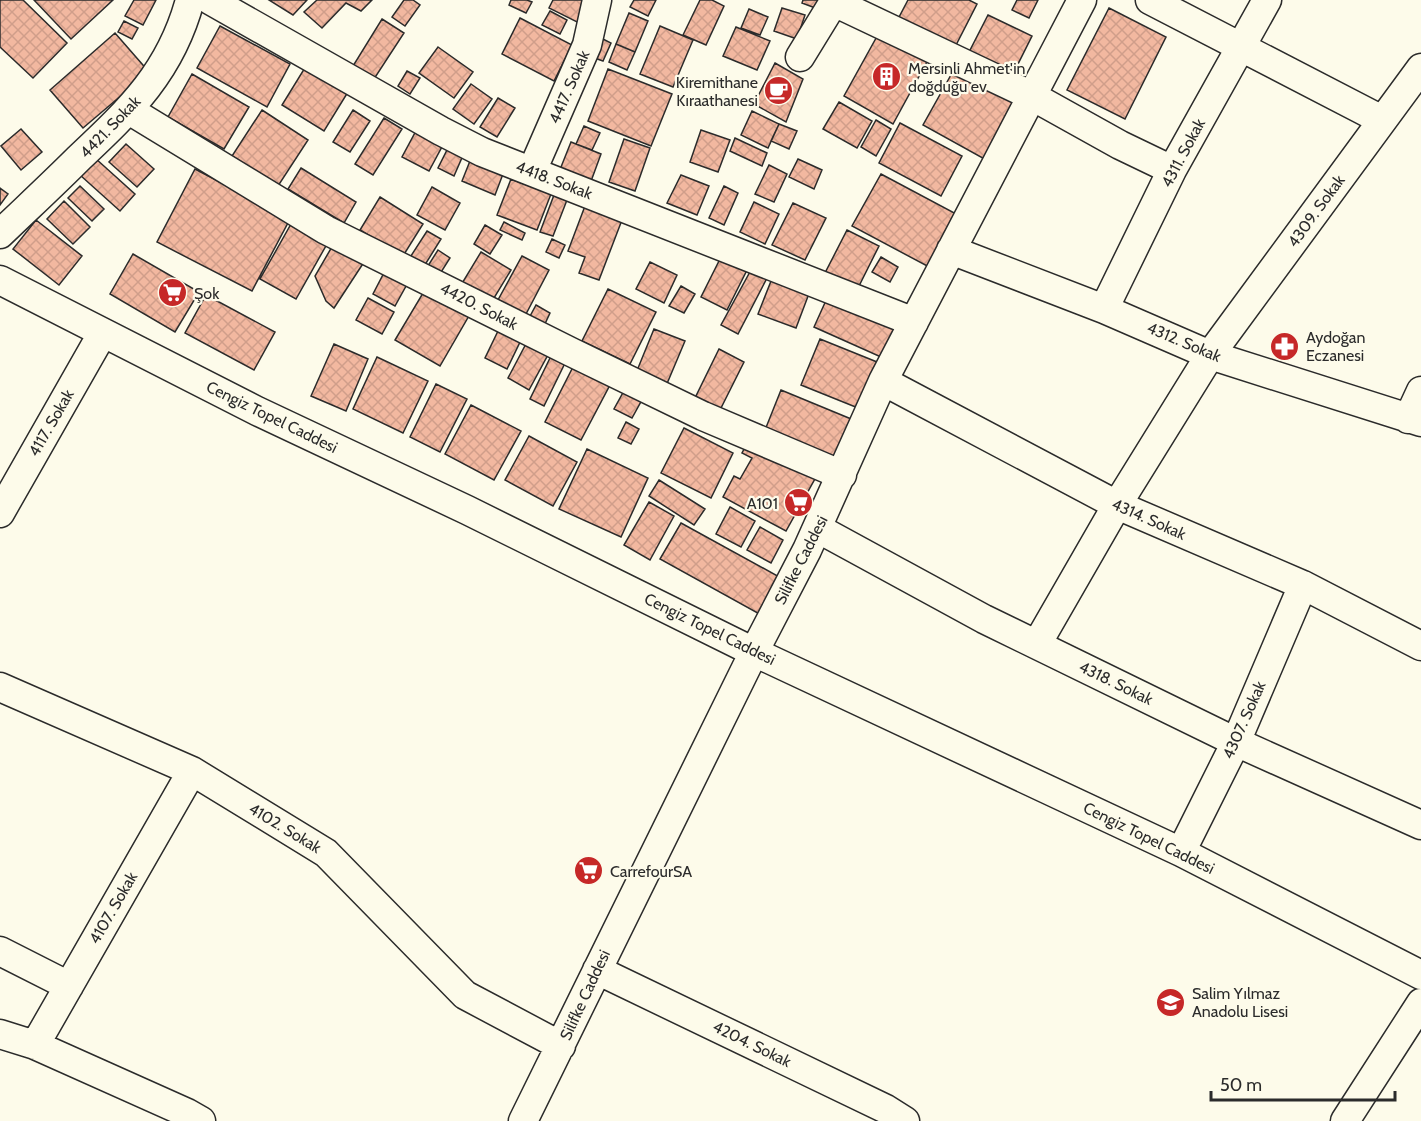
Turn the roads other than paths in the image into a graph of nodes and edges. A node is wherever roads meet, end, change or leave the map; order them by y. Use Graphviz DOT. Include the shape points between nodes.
graph roads {
  1 [pos="190,0"];
  2 [pos="210,0"];
  3 [pos="597,0"];
  4 [pos="1082,0"];
  5 [pos="1150,0"];
  6 [pos="1267,0"];
  7 [pos="835,1"];
  8 [pos="1242,46"];
  9 [pos="800,57"];
  10 [pos="1418,78"];
  11 [pos="1032,96"];
  12 [pos="129,110"];
  13 [pos="1382,120"];
  14 [pos="1172,170"];
  15 [pos="532,171"];
  16 [pos="0,234"];
  17 [pos="951,250"];
  18 [pos="0,280"];
  19 [pos="1104,309"];
  20 [pos="914,322"];
  21 [pos="102,334"];
  22 [pos="1210,355"];
  23 [pos="883,381"];
  24 [pos="1421,391"];
  25 [pos="1414,421"];
  26 [pos="842,475"];
  27 [pos="1117,506"];
  28 [pos="0,513"];
  29 [pos="817,528"];
  30 [pos="1303,585"];
  31 [pos="1037,644"];
  32 [pos="1421,646"];
  33 [pos="754,652"];
  34 [pos="1,688"];
  35 [pos="1236,742"];
  36 [pos="192,771"];
  37 [pos="1421,825"];
  38 [pos="1181,852"];
  39 [pos="0,951"];
  40 [pos="597,970"];
  41 [pos="1421,975"];
  42 [pos="69,986"];
  43 [pos="1421,1003"];
  44 [pos="0,1034"];
  45 [pos="35,1045"];
  46 [pos="561,1046"];
  47 [pos="890,1117"];
  48 [pos="191,1118"];
  49 [pos="523,1121"];
  50 [pos="1345,1121"];
  1 -- 12 [label="street, 4421. Sokak" via="173,47 156,77"];
  2 -- 15 [label="street, 4418. Sokak" via="441,131"];
  3 -- 15 [label="street, 4417. Sokak" via="588,45"];
  4 -- 11 [label="street, Silifke Caddesi"];
  5 -- 8 [label="street"];
  6 -- 8 [label="street, 4311. Sokak"];
  7 -- 9 [label="street"];
  7 -- 11 [label="street"];
  8 -- 13 [label="street"];
  8 -- 14 [label="street, 4311. Sokak"];
  10 -- 13 [label="street, 4309. Sokak"];
  11 -- 14 [label="street"];
  11 -- 17 [label="street, Silifke Caddesi"];
  12 -- 16 [label="street, 4421. Sokak"];
  12 -- 26 [label="street, 4420. Sokak" via="326,230 693,411"];
  13 -- 22 [label="street, 4309. Sokak"];
  14 -- 19 [label="street, 4311. Sokak"];
  15 -- 20 [label="street, 4418. Sokak"];
  17 -- 19 [label="street, 4312. Sokak"];
  17 -- 20 [label="street, Silifke Caddesi"];
  18 -- 21 [label="street, Cengiz Topel Caddesi"];
  19 -- 22 [label="street, 4312. Sokak"];
  20 -- 23 [label="street, Silifke Caddesi"];
  21 -- 28 [label="street, 4117. Sokak"];
  21 -- 33 [label="street, Cengiz Topel Caddesi"];
  22 -- 25 [label="street, 4312. Sokak"];
  22 -- 27 [label="street, 4309. Sokak"];
  23 -- 26 [label="street, Silifke Caddesi"];
  23 -- 27 [label="street, 4314. Sokak"];
  24 -- 25 [label="street"];
  26 -- 29 [label="street, Silifke Caddesi"];
  27 -- 30 [label="street, 4314. Sokak"];
  27 -- 31 [label="street, 4309. Sokak"];
  29 -- 31 [label="street, 4318. Sokak"];
  29 -- 33 [label="street, Silifke Caddesi"];
  30 -- 32 [label="street, 4314. Sokak"];
  30 -- 35 [label="street, 4307. Sokak"];
  31 -- 35 [label="street, 4318. Sokak"];
  33 -- 38 [label="street, Cengiz Topel Caddesi"];
  33 -- 40 [label="street, Silifke Caddesi"];
  34 -- 36 [label="street, 4102. Sokak"];
  35 -- 37 [label="street, 4318. Sokak"];
  35 -- 38 [label="street, 4307. Sokak"];
  36 -- 42 [label="street, 4107. Sokak"];
  36 -- 46 [label="street, 4102. Sokak" via="327,853 465,995"];
  38 -- 41 [label="street, Cengiz Topel Caddesi"];
  39 -- 42 [label="street"];
  40 -- 46 [label="street, Silifke Caddesi"];
  40 -- 47 [label="street, 4204. Sokak"];
  42 -- 45 [label="street, 4107. Sokak"];
  43 -- 50 [label="street"];
  44 -- 45 [label="street"];
  45 -- 48 [label="street"];
  46 -- 49 [label="street, Silifke Caddesi"];
}
